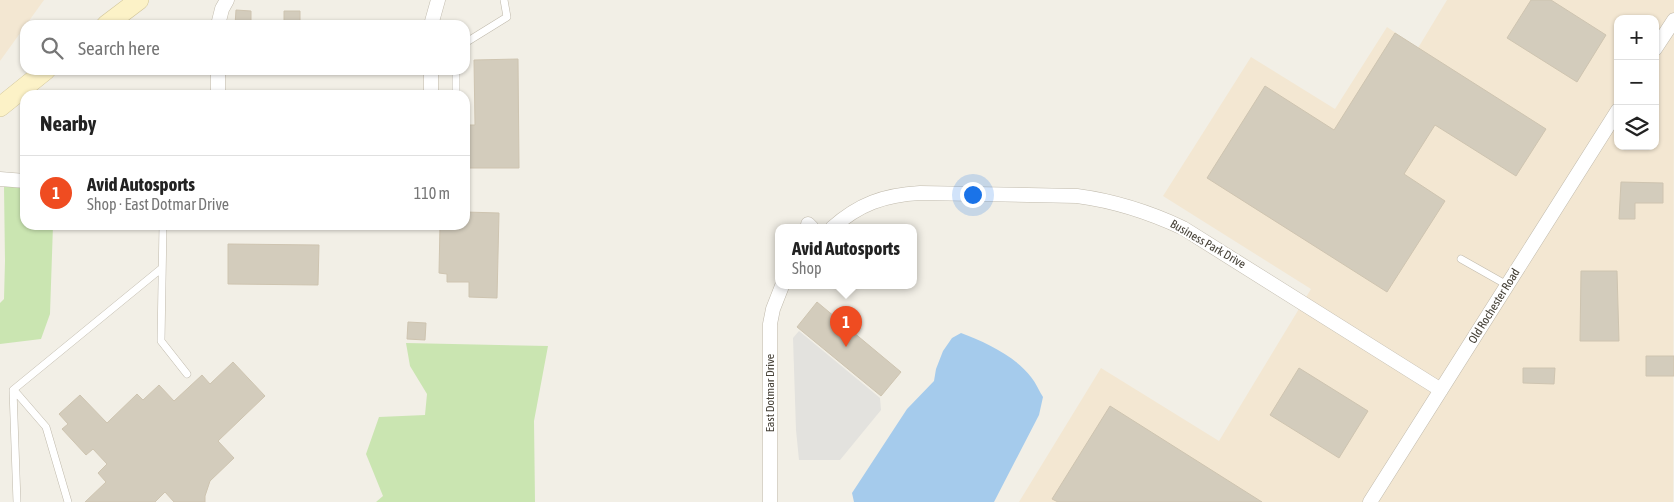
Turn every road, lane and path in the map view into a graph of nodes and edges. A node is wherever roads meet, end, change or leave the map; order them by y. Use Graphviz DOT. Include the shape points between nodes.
graph roads {
  1 [pos="139,0"];
  2 [pos="227,0"];
  3 [pos="438,0"];
  4 [pos="504,0"];
  5 [pos="113,20"];
  6 [pos="219,20"];
  7 [pos="432,20"];
  8 [pos="1674,20"];
  9 [pos="470,40"];
  10 [pos="1659,43"];
  11 [pos="40,75"];
  12 [pos="218,75"];
  13 [pos="431,75"];
  14 [pos="456,75"];
  15 [pos="22,90"];
  16 [pos="218,90"];
  17 [pos="431,90"];
  18 [pos="456,90"];
  19 [pos="20,91"];
  20 [pos="0,108"];
  21 [pos="1614,116"];
  22 [pos="0,179"];
  23 [pos="20,181"];
  24 [pos="837,224"];
  25 [pos="163,230"];
  26 [pos="1461,259"];
  27 [pos="162,268"];
  28 [pos="1507,286"];
  29 [pos="781,289"];
  30 [pos="187,374"];
  31 [pos="14,390"];
  32 [pos="1441,390"];
  33 [pos="17,502"];
  34 [pos="68,502"];
  35 [pos="770,502"];
  36 [pos="1370,502"];
  1 -- 5 [label="street"];
  2 -- 6 [label="street"];
  3 -- 7 [label="street"];
  4 -- 9 [label="lane" via="507,17"];
  8 -- 10 [label="street"];
  11 -- 15 [label="street"];
  12 -- 16 [label="street"];
  13 -- 17 [label="street"];
  14 -- 18 [label="lane"];
  19 -- 20 [label="street"];
  21 -- 28 [label="street, Old Rochester Road"];
  22 -- 23 [label="street"];
  24 -- 32 [label="street, Business Park Drive" via="867,204 898,194 1077,196 1138,208 1183,228"];
  25 -- 27 [label="lane"];
  26 -- 28 [label="lane"];
  27 -- 30 [label="lane" via="161,342"];
  27 -- 31 [label="lane"];
  28 -- 32 [label="street, Old Rochester Road"];
  29 -- 35 [label="street, East Dotmar Drive" via="770,324"];
  31 -- 33 [label="lane"];
  31 -- 34 [label="lane" via="46,427"];
  32 -- 36 [label="street, Old Rochester Road"];
}
